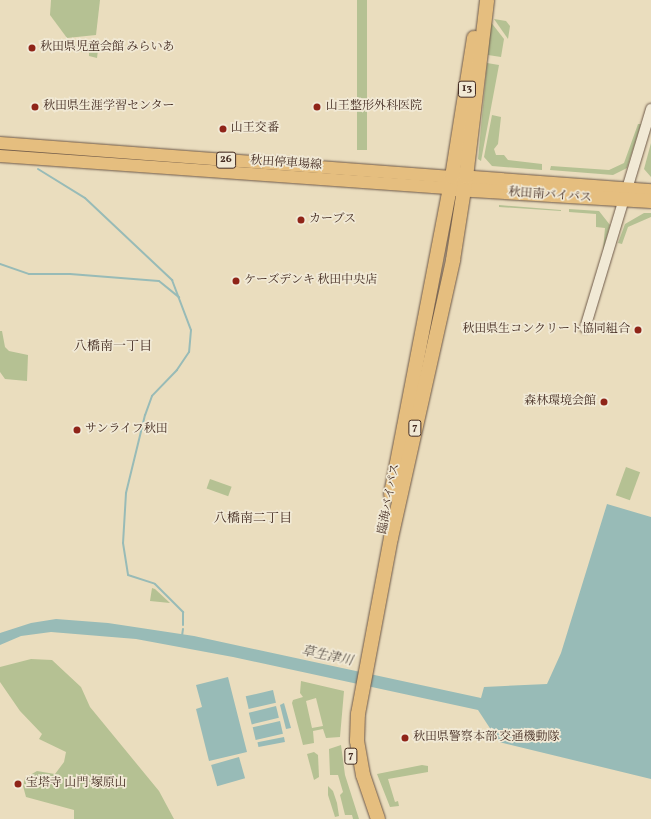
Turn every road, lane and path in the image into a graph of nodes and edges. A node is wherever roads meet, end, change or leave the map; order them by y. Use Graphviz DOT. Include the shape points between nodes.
graph roads {
  1 [pos="478,0"];
  2 [pos="487,0"];
  3 [pos="651,109"];
  4 [pos="0,143"];
  5 [pos="0,156"];
  6 [pos="451,183"];
  7 [pos="465,183"];
  8 [pos="651,191"];
  9 [pos="625,195"];
  10 [pos="651,201"];
  11 [pos="586,328"];
  12 [pos="361,666"];
  13 [pos="357,691"];
  14 [pos="369,819"];
  15 [pos="378,819"];
  1 -- 6 [label="highway, 13"];
  2 -- 7 [label="highway, 13"];
  3 -- 9 [label="street"];
  4 -- 6 [label="main road, 秋田停車場線 / 26"];
  5 -- 6 [label="main road, 秋田停車場線 / 26"];
  6 -- 7 [label="highway, 秋田南バイパス"];
  6 -- 12 [label="highway, 臨海バイパス / 7"];
  7 -- 9 [label="highway, 秋田南バイパス"];
  7 -- 12 [label="highway, 臨海バイパス / 7" via="436,340"];
  8 -- 9 [label="highway, 秋田南バイパス"];
  9 -- 10 [label="highway, 秋田南バイパス"];
  9 -- 11 [label="street"];
  12 -- 13 [label="highway, 臨海バイパス / 7"];
  13 -- 14 [label="highway, 臨海バイパス / 7" via="349,718 352,764"];
  13 -- 15 [label="highway, 臨海バイパス / 7" via="357,741 363,775"];
}
